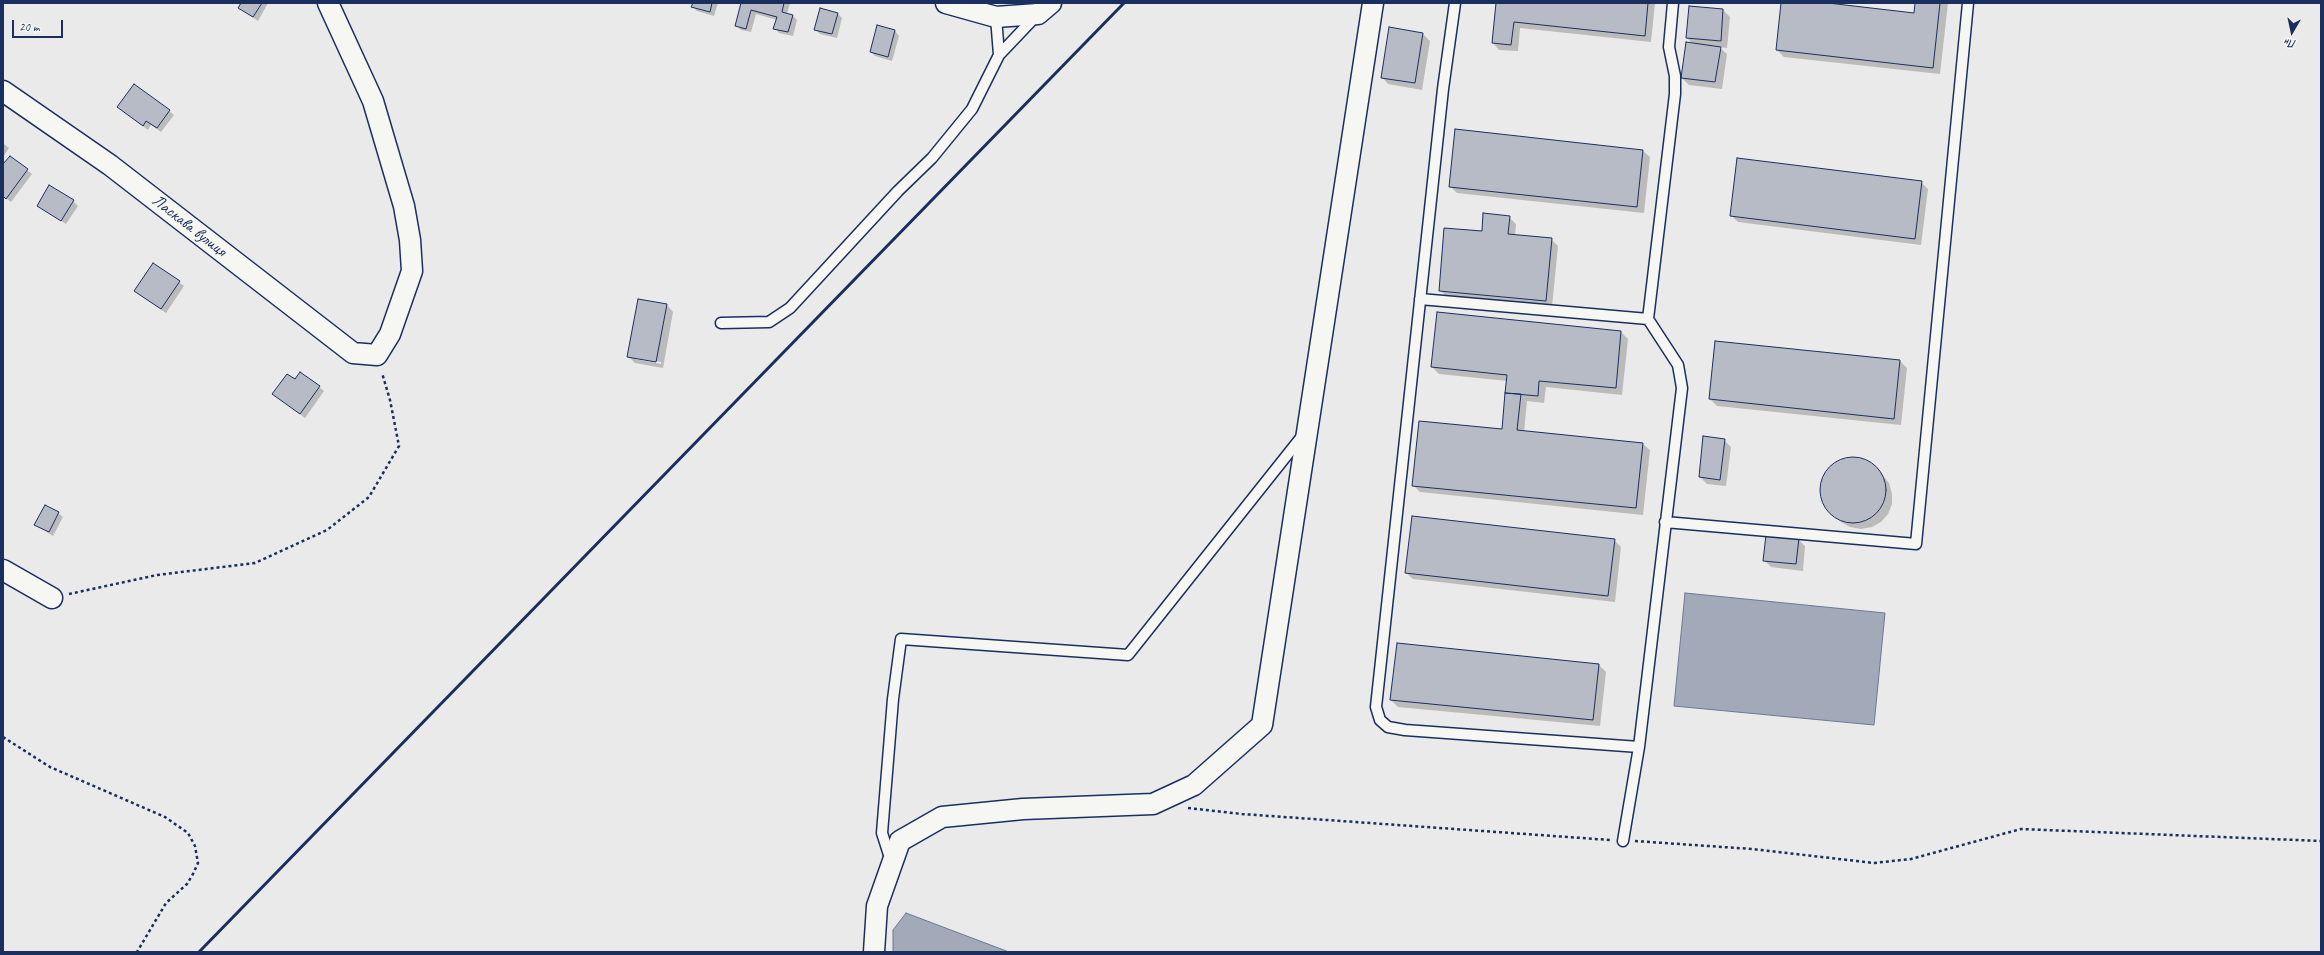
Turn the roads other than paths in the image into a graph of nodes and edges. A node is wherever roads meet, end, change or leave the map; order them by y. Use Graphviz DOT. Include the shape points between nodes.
graph roads {
  1 [pos="328,3"];
  2 [pos="946,3"];
  3 [pos="1373,3"];
  4 [pos="1455,3"];
  5 [pos="1673,3"];
  6 [pos="1968,3"];
  7 [pos="1045,8"];
  8 [pos="996,17"];
  9 [pos="999,54"];
  10 [pos="3,91"];
  11 [pos="1420,299"];
  12 [pos="1648,319"];
  13 [pos="721,323"];
  14 [pos="1308,428"];
  15 [pos="1666,522"];
  16 [pos="3,570"];
  17 [pos="52,598"];
  18 [pos="1639,747"];
  19 [pos="1623,841"];
  20 [pos="892,864"];
  21 [pos="874,952"];
  1 -- 10 [label="street, Ласкава вулиця" via="373,101 404,206 410,240 412,271 390,334 377,355 353,353 110,165"];
  2 -- 8 [label="street"];
  3 -- 14 [label="street"];
  4 -- 11 [label="lane"];
  5 -- 12 [label="lane" via="1669,47 1675,76 1675,94"];
  6 -- 15 [label="lane" via="1916,544"];
  7 -- 8 [label="street"];
  7 -- 9 [label="lane"];
  8 -- 9 [label="lane"];
  9 -- 13 [label="lane" via="972,109 932,158 790,308 770,322"];
  11 -- 12 [label="lane"];
  11 -- 18 [label="lane" via="1376,707 1380,720 1388,727 1405,730"];
  12 -- 15 [label="lane" via="1678,365 1682,388"];
  14 -- 20 [label="street" via="1262,725 1194,785 1152,804 1023,809 942,817 900,841"];
  14 -- 20 [label="lane" via="1128,655 901,639 893,699 882,833"];
  15 -- 18 [label="lane"];
  16 -- 17 [label="street"];
  18 -- 19 [label="lane"];
  20 -- 21 [label="street" via="878,906"];
}
